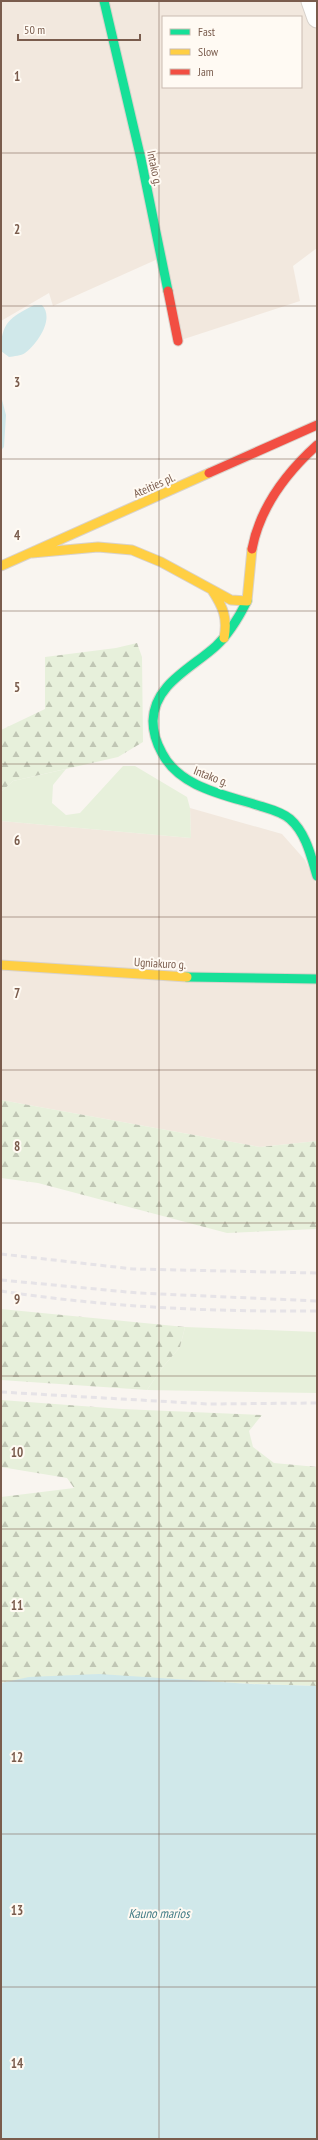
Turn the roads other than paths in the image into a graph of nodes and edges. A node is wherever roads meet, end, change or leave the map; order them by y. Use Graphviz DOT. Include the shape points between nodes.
graph roads {
  1 [pos="104,1"];
  2 [pos="310,1"];
  3 [pos="317,18"];
  4 [pos="178,341"];
  5 [pos="317,425"];
  6 [pos="317,445"];
  7 [pos="32,553"];
  8 [pos="1,566"];
  9 [pos="212,590"];
  10 [pos="247,601"];
  11 [pos="224,638"];
  12 [pos="317,876"];
  13 [pos="1,965"];
  14 [pos="317,979"];
  1 -- 4 [label="main road, Intako g." via="141,159"];
  2 -- 3 [label="street"];
  5 -- 7 [label="main road, Ateities pl."];
  6 -- 10 [label="main road" via="288,472 269,502 255,534"];
  7 -- 8 [label="main road, Ateities pl."];
  7 -- 9 [label="main road" via="93,547 122,548 149,556"];
  9 -- 10 [label="main road" via="231,600"];
  9 -- 11 [label="main road" via="228,619"];
  10 -- 11 [label="main road, Intako g." via="237,623"];
  11 -- 12 [label="main road, Intako g." via="157,698 152,716 162,757 177,774 197,785 277,811 291,820 303,834"];
  13 -- 14 [label="main road, Ugniakuro g." via="192,977"];
}
